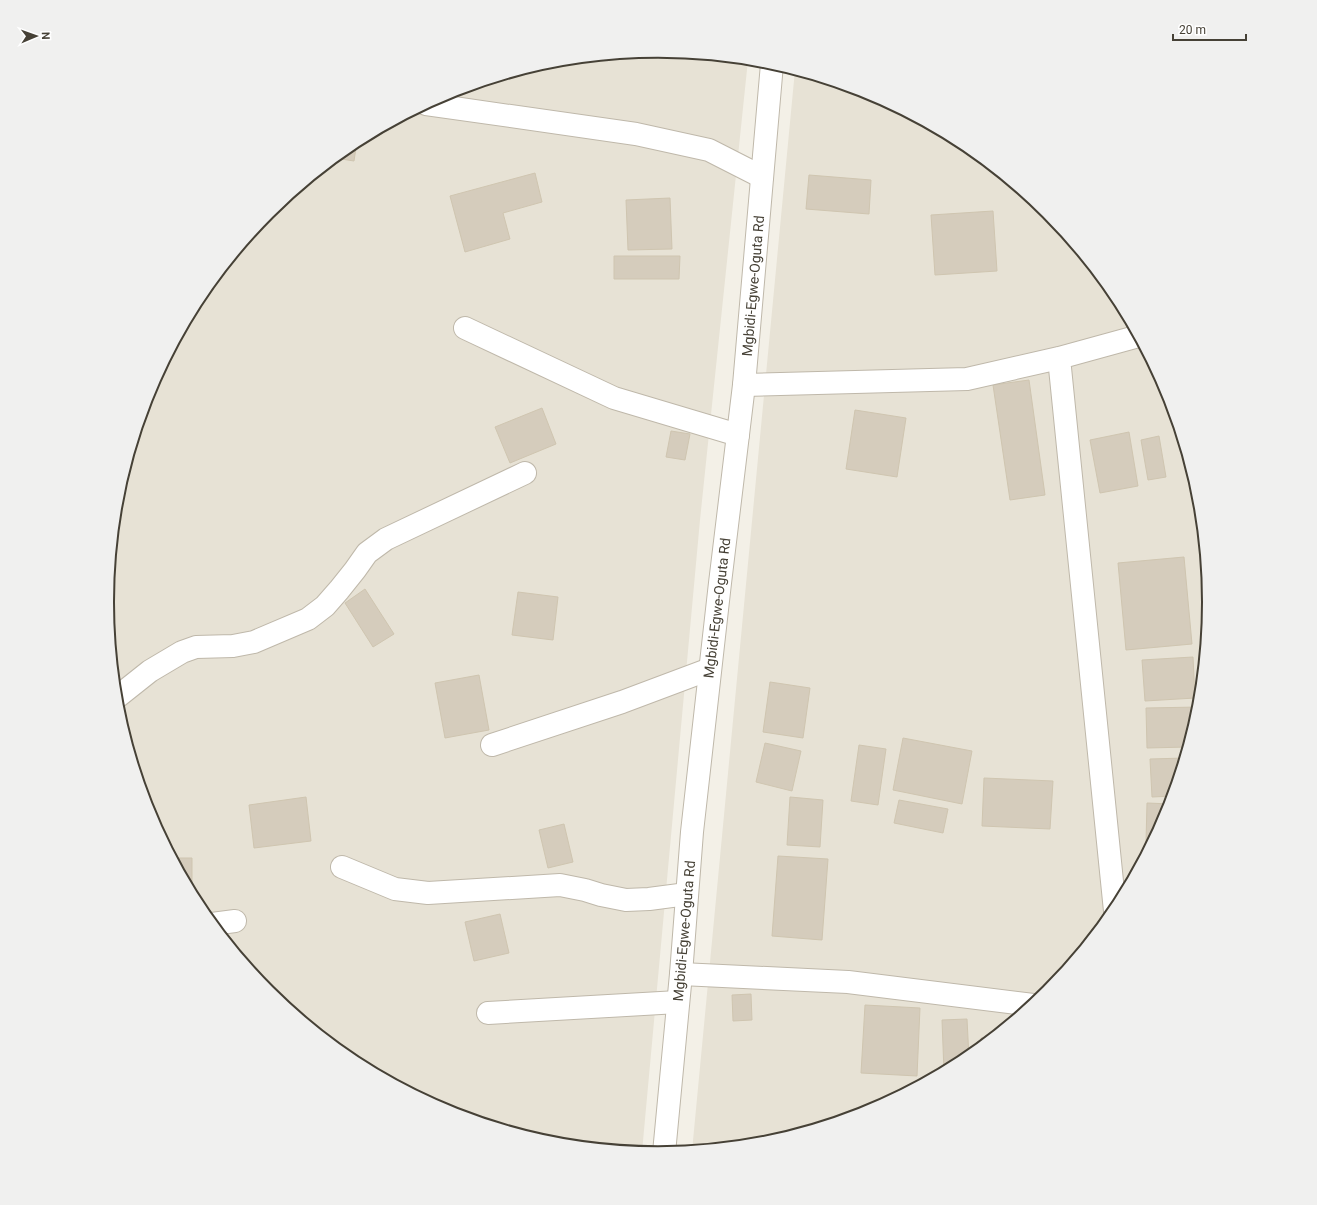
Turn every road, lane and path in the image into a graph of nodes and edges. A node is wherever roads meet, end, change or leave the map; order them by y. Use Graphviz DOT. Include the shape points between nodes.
graph roads {
  1 [pos="771,70"];
  2 [pos="436,105"];
  3 [pos="762,177"];
  4 [pos="465,328"];
  5 [pos="1134,337"];
  6 [pos="1059,358"];
  7 [pos="744,385"];
  8 [pos="738,435"];
  9 [pos="525,473"];
  10 [pos="710,669"];
  11 [pos="122,693"];
  12 [pos="492,745"];
  13 [pos="342,867"];
  14 [pos="687,894"];
  15 [pos="1115,899"];
  16 [pos="235,921"];
  17 [pos="219,923"];
  18 [pos="681,974"];
  19 [pos="678,1002"];
  20 [pos="1026,1004"];
  21 [pos="488,1013"];
  22 [pos="665,1147"];
  1 -- 3 [label="street, Mgbidi-Egwe-Oguta Rd"];
  2 -- 3 [label="street" via="636,134 709,150"];
  3 -- 7 [label="street, Mgbidi-Egwe-Oguta Rd"];
  4 -- 8 [label="street" via="614,398"];
  5 -- 6 [label="street"];
  6 -- 7 [label="street" via="967,379"];
  6 -- 15 [label="street"];
  7 -- 8 [label="street, Mgbidi-Egwe-Oguta Rd"];
  8 -- 10 [label="street, Mgbidi-Egwe-Oguta Rd"];
  9 -- 11 [label="street" via="386,539 367,553 340,590 308,619 254,642 233,646 196,647 182,652 150,671"];
  10 -- 12 [label="street" via="622,702"];
  10 -- 14 [label="street, Mgbidi-Egwe-Oguta Rd"];
  13 -- 14 [label="street" via="395,889 428,893 560,885 626,900"];
  14 -- 18 [label="street, Mgbidi-Egwe-Oguta Rd"];
  16 -- 17 [label="street"];
  18 -- 19 [label="street, Mgbidi-Egwe-Oguta Rd"];
  18 -- 20 [label="street" via="848,982"];
  19 -- 21 [label="street"];
  19 -- 22 [label="street, Mgbidi-Egwe-Oguta Rd"];
}
